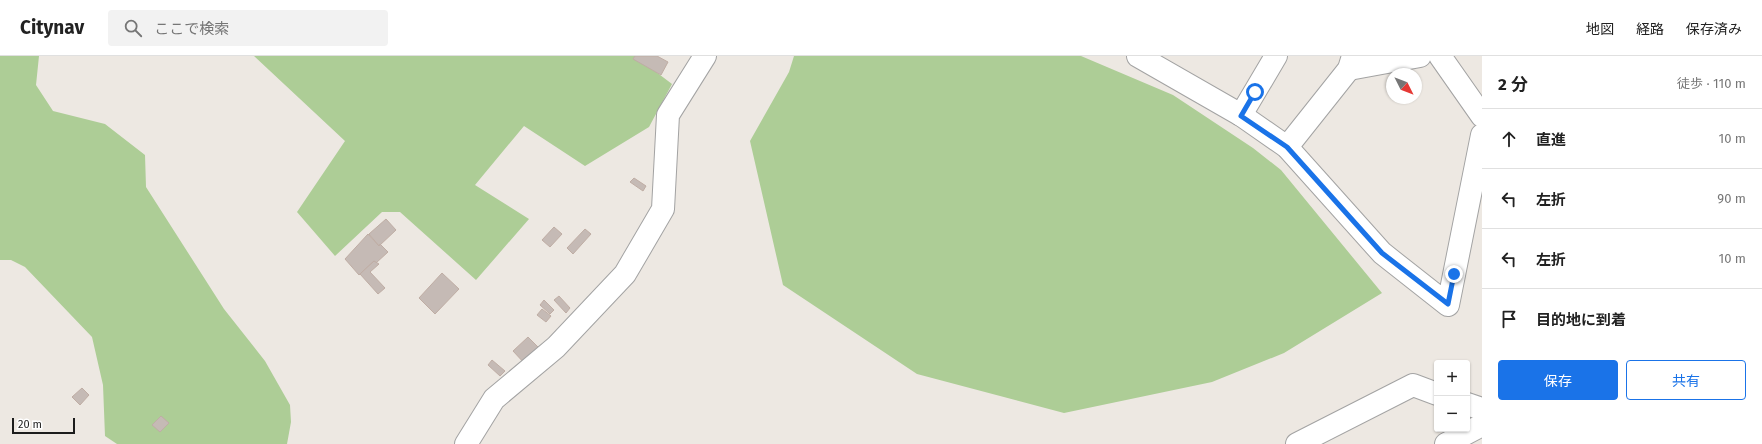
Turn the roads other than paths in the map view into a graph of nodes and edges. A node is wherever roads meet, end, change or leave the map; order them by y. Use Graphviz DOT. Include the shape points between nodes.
graph roads {
  1 [pos="705,56"];
  2 [pos="1276,56"];
  3 [pos="1420,56"];
  4 [pos="1440,56"];
  5 [pos="1141,57"];
  6 [pos="1351,62"];
  7 [pos="1241,116"];
  8 [pos="1482,116"];
  9 [pos="1482,135"];
  10 [pos="1287,147"];
  11 [pos="1434,393"];
  12 [pos="1470,405"];
  13 [pos="1482,409"];
  14 [pos="1482,425"];
  15 [pos="466,444"];
  16 [pos="1297,444"];
  17 [pos="1446,444"];
  1 -- 15 [label="street" via="668,115 663,209 625,274 556,347 494,398"];
  2 -- 7 [label="street"];
  3 -- 6 [label="street"];
  4 -- 8 [label="street"];
  5 -- 7 [label="street"];
  6 -- 10 [label="street"];
  7 -- 10 [label="street"];
  9 -- 10 [label="street" via="1448,304 1382,253"];
  11 -- 16 [label="street" via="1413,385"];
  12 -- 13 [label="street"];
  14 -- 17 [label="street"];
}
